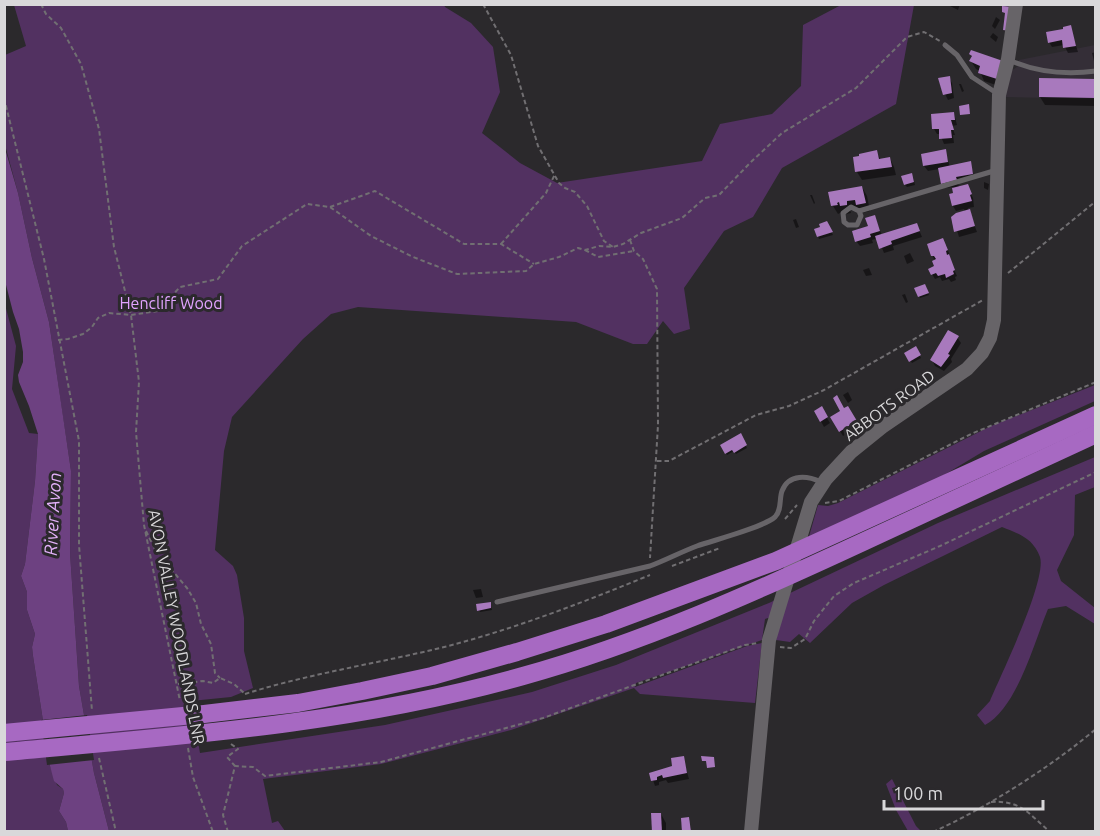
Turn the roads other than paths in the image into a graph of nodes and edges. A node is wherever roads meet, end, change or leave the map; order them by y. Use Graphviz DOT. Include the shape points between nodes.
graph roads {
  1 [pos="1016,4"];
  2 [pos="945,45"];
  3 [pos="953,52"];
  4 [pos="943,53"];
  5 [pos="1008,59"];
  6 [pos="1095,71"];
  7 [pos="999,95"];
  8 [pos="998,170"];
  9 [pos="860,212"];
  10 [pos="1095,415"];
  11 [pos="1095,435"];
  12 [pos="823,483"];
  13 [pos="497,602"];
  14 [pos="4,733"];
  15 [pos="4,752"];
  16 [pos="751,831"];
  1 -- 5 [label="street, ABBOTS ROAD"];
  2 -- 3 [label="lane"];
  3 -- 4 [label="lane"];
  3 -- 7 [label="lane" via="972,77"];
  5 -- 6 [label="lane" via="1035,70"];
  5 -- 7 [label="street, ABBOTS ROAD"];
  7 -- 8 [label="street, ABBOTS ROAD"];
  8 -- 9 [label="lane"];
  8 -- 12 [label="street, ABBOTS ROAD" via="994,320 982,353 967,369 851,452"];
  10 -- 14 [label="highway" via="776,561 606,624 517,652 432,676 298,703 243,702 204,714"];
  11 -- 15 [label="highway" via="765,588 620,646 523,676 443,697 300,722"];
  12 -- 13 [label="lane" via="805,476 792,479 783,489 774,517 650,566"];
  12 -- 16 [label="street, ABBOTS ROAD" via="801,530 769,643"];
}
